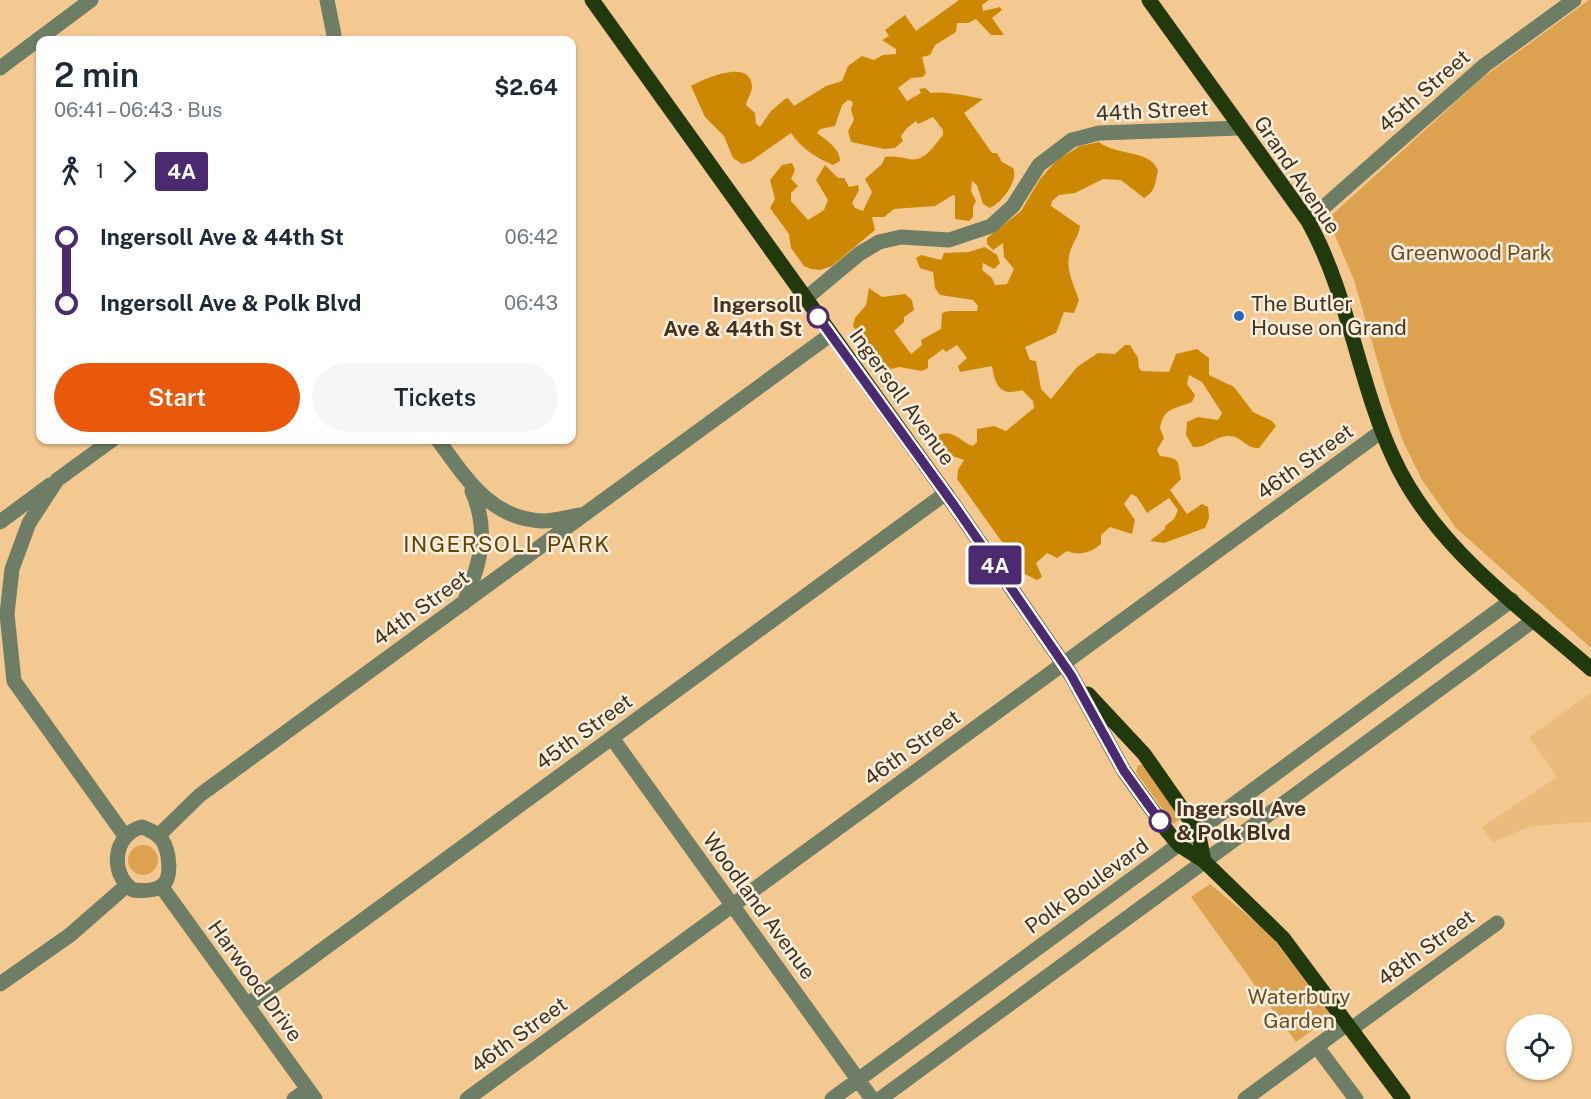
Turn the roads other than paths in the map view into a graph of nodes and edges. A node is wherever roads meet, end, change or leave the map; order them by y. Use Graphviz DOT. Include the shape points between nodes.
graph roads {
  1 [pos="327,0"];
  2 [pos="1149,0"];
  3 [pos="1574,0"];
  4 [pos="86,1"];
  5 [pos="594,1"];
  6 [pos="41,36"];
  7 [pos="334,36"];
  8 [pos="36,40"];
  9 [pos="0,68"];
  10 [pos="1240,128"];
  11 [pos="1308,221"];
  12 [pos="805,299"];
  13 [pos="830,335"];
  14 [pos="1382,431"];
  15 [pos="106,444"];
  16 [pos="441,444"];
  17 [pos="57,480"];
  18 [pos="467,480"];
  19 [pos="946,494"];
  20 [pos="585,514"];
  21 [pos="0,522"];
  22 [pos="1512,600"];
  23 [pos="464,603"];
  24 [pos="1534,620"];
  25 [pos="0,663"];
  26 [pos="1067,669"];
  27 [pos="1591,669"];
  28 [pos="14,681"];
  29 [pos="612,738"];
  30 [pos="1198,831"];
  31 [pos="125,836"];
  32 [pos="158,836"];
  33 [pos="1179,845"];
  34 [pos="1204,861"];
  35 [pos="126,886"];
  36 [pos="161,886"];
  37 [pos="732,905"];
  38 [pos="1497,923"];
  39 [pos="0,984"];
  40 [pos="247,1005"];
  41 [pos="1349,1027"];
  42 [pos="1317,1047"];
  43 [pos="858,1080"];
  44 [pos="311,1094"];
  45 [pos="294,1099"];
  46 [pos="467,1099"];
  47 [pos="832,1099"];
  48 [pos="872,1099"];
  49 [pos="880,1099"];
  50 [pos="1245,1099"];
  51 [pos="1356,1099"];
  52 [pos="1403,1099"];
  1 -- 7 [label="street"];
  2 -- 10 [label="main road, Grand Avenue"];
  3 -- 11 [label="street, 45th Street" via="1485,65"];
  4 -- 6 [label="street"];
  5 -- 12 [label="main road, Ingersoll Avenue"];
  8 -- 9 [label="street"];
  10 -- 11 [label="main road, Grand Avenue"];
  10 -- 12 [label="street, 44th Street" via="1099,133 1072,140 1039,165 1013,206 991,226 949,240 901,237 879,242"];
  11 -- 14 [label="main road, Grand Avenue" via="1340,294"];
  12 -- 13 [label="main road, Ingersoll Avenue"];
  13 -- 19 [label="main road, Ingersoll Avenue"];
  13 -- 20 [label="street, 44th Street"];
  14 -- 22 [label="main road, Grand Avenue" via="1412,492 1434,523 1458,552"];
  14 -- 26 [label="street, 46th Street"];
  15 -- 17 [label="street"];
  16 -- 18 [label="street"];
  17 -- 21 [label="street"];
  17 -- 28 [label="street" via="29,523 12,569 7,614"];
  18 -- 20 [label="street" via="497,509 516,517 544,521"];
  18 -- 23 [label="street" via="481,517 482,541 479,567"];
  19 -- 26 [label="main road, Ingersoll Avenue"];
  19 -- 29 [label="street, 45th Street"];
  20 -- 23 [label="street, 44th Street"];
  22 -- 24 [label="main road, Grand Avenue"];
  22 -- 30 [label="street, Polk Boulevard"];
  23 -- 32 [label="street, 44th Street" via="200,795"];
  24 -- 27 [label="main road, Grand Avenue"];
  24 -- 34 [label="street"];
  25 -- 28 [label="street"];
  26 -- 30 [label="main road, Ingersoll Avenue" via="1144,754"];
  26 -- 33 [label="main road, Ingersoll Avenue" via="1124,771"];
  26 -- 37 [label="street, 46th Street"];
  28 -- 31 [label="street"];
  29 -- 37 [label="street, Woodland Avenue"];
  29 -- 40 [label="street, 45th Street"];
  30 -- 33 [label="street, Polk Boulevard"];
  30 -- 34 [label="main road, Ingersoll Avenue"];
  31 -- 32 [label="street" via="142,827"];
  31 -- 35 [label="street" via="117,850 118,869"];
  32 -- 36 [label="street" via="167,851 169,874"];
  33 -- 34 [label="main road, Ingersoll Avenue"];
  33 -- 43 [label="street, Polk Boulevard"];
  34 -- 41 [label="main road, Ingersoll Avenue" via="1283,938"];
  34 -- 49 [label="street"];
  35 -- 36 [label="street" via="143,891"];
  35 -- 39 [label="street" via="70,935"];
  36 -- 40 [label="street, Harwood Drive"];
  37 -- 43 [label="street, Woodland Avenue"];
  37 -- 46 [label="street, 46th Street"];
  38 -- 41 [label="street, 48th Street"];
  40 -- 44 [label="street, Harwood Drive"];
  41 -- 42 [label="street, 48th Street"];
  41 -- 52 [label="main road, Ingersoll Avenue"];
  42 -- 50 [label="street, 48th Street"];
  42 -- 51 [label="street"];
  43 -- 47 [label="street, Polk Boulevard"];
  43 -- 48 [label="street, Woodland Avenue"];
  44 -- 45 [label="street"];
}
